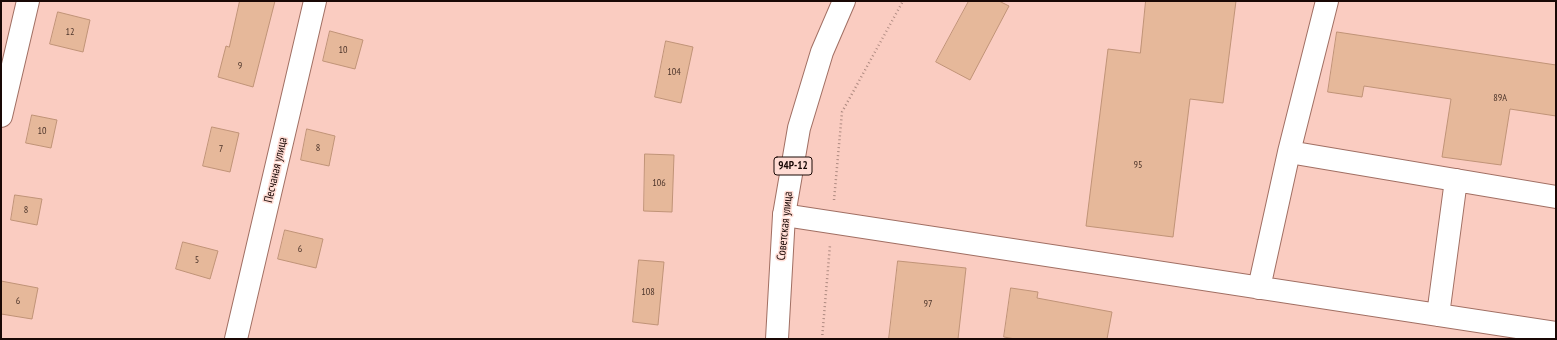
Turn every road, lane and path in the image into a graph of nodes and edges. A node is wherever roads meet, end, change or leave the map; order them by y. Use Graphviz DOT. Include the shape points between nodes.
graph roads {
  1 [pos="28,1"];
  2 [pos="315,1"];
  3 [pos="844,1"];
  4 [pos="903,1"];
  5 [pos="1326,1"];
  6 [pos="1,116"];
  7 [pos="1288,152"];
  8 [pos="1456,180"];
  9 [pos="1556,197"];
  10 [pos="784,215"];
  11 [pos="832,222"];
  12 [pos="1258,288"];
  13 [pos="1438,315"];
  14 [pos="1556,333"];
  15 [pos="236,339"];
  16 [pos="777,339"];
  17 [pos="822,339"];
  1 -- 6 [label="street"];
  2 -- 15 [label="street, Песчаная улица"];
  3 -- 10 [label="street, Советская улица / 94Р-12" via="822,52 799,128"];
  4 -- 11 [label="path" via="842,112"];
  5 -- 7 [label="street"];
  7 -- 8 [label="street"];
  7 -- 12 [label="street"];
  8 -- 9 [label="street"];
  8 -- 13 [label="street"];
  10 -- 11 [label="street"];
  10 -- 16 [label="street, Советская улица / 94Р-12"];
  11 -- 12 [label="street"];
  11 -- 17 [label="path"];
  12 -- 13 [label="street"];
  13 -- 14 [label="street"];
}
